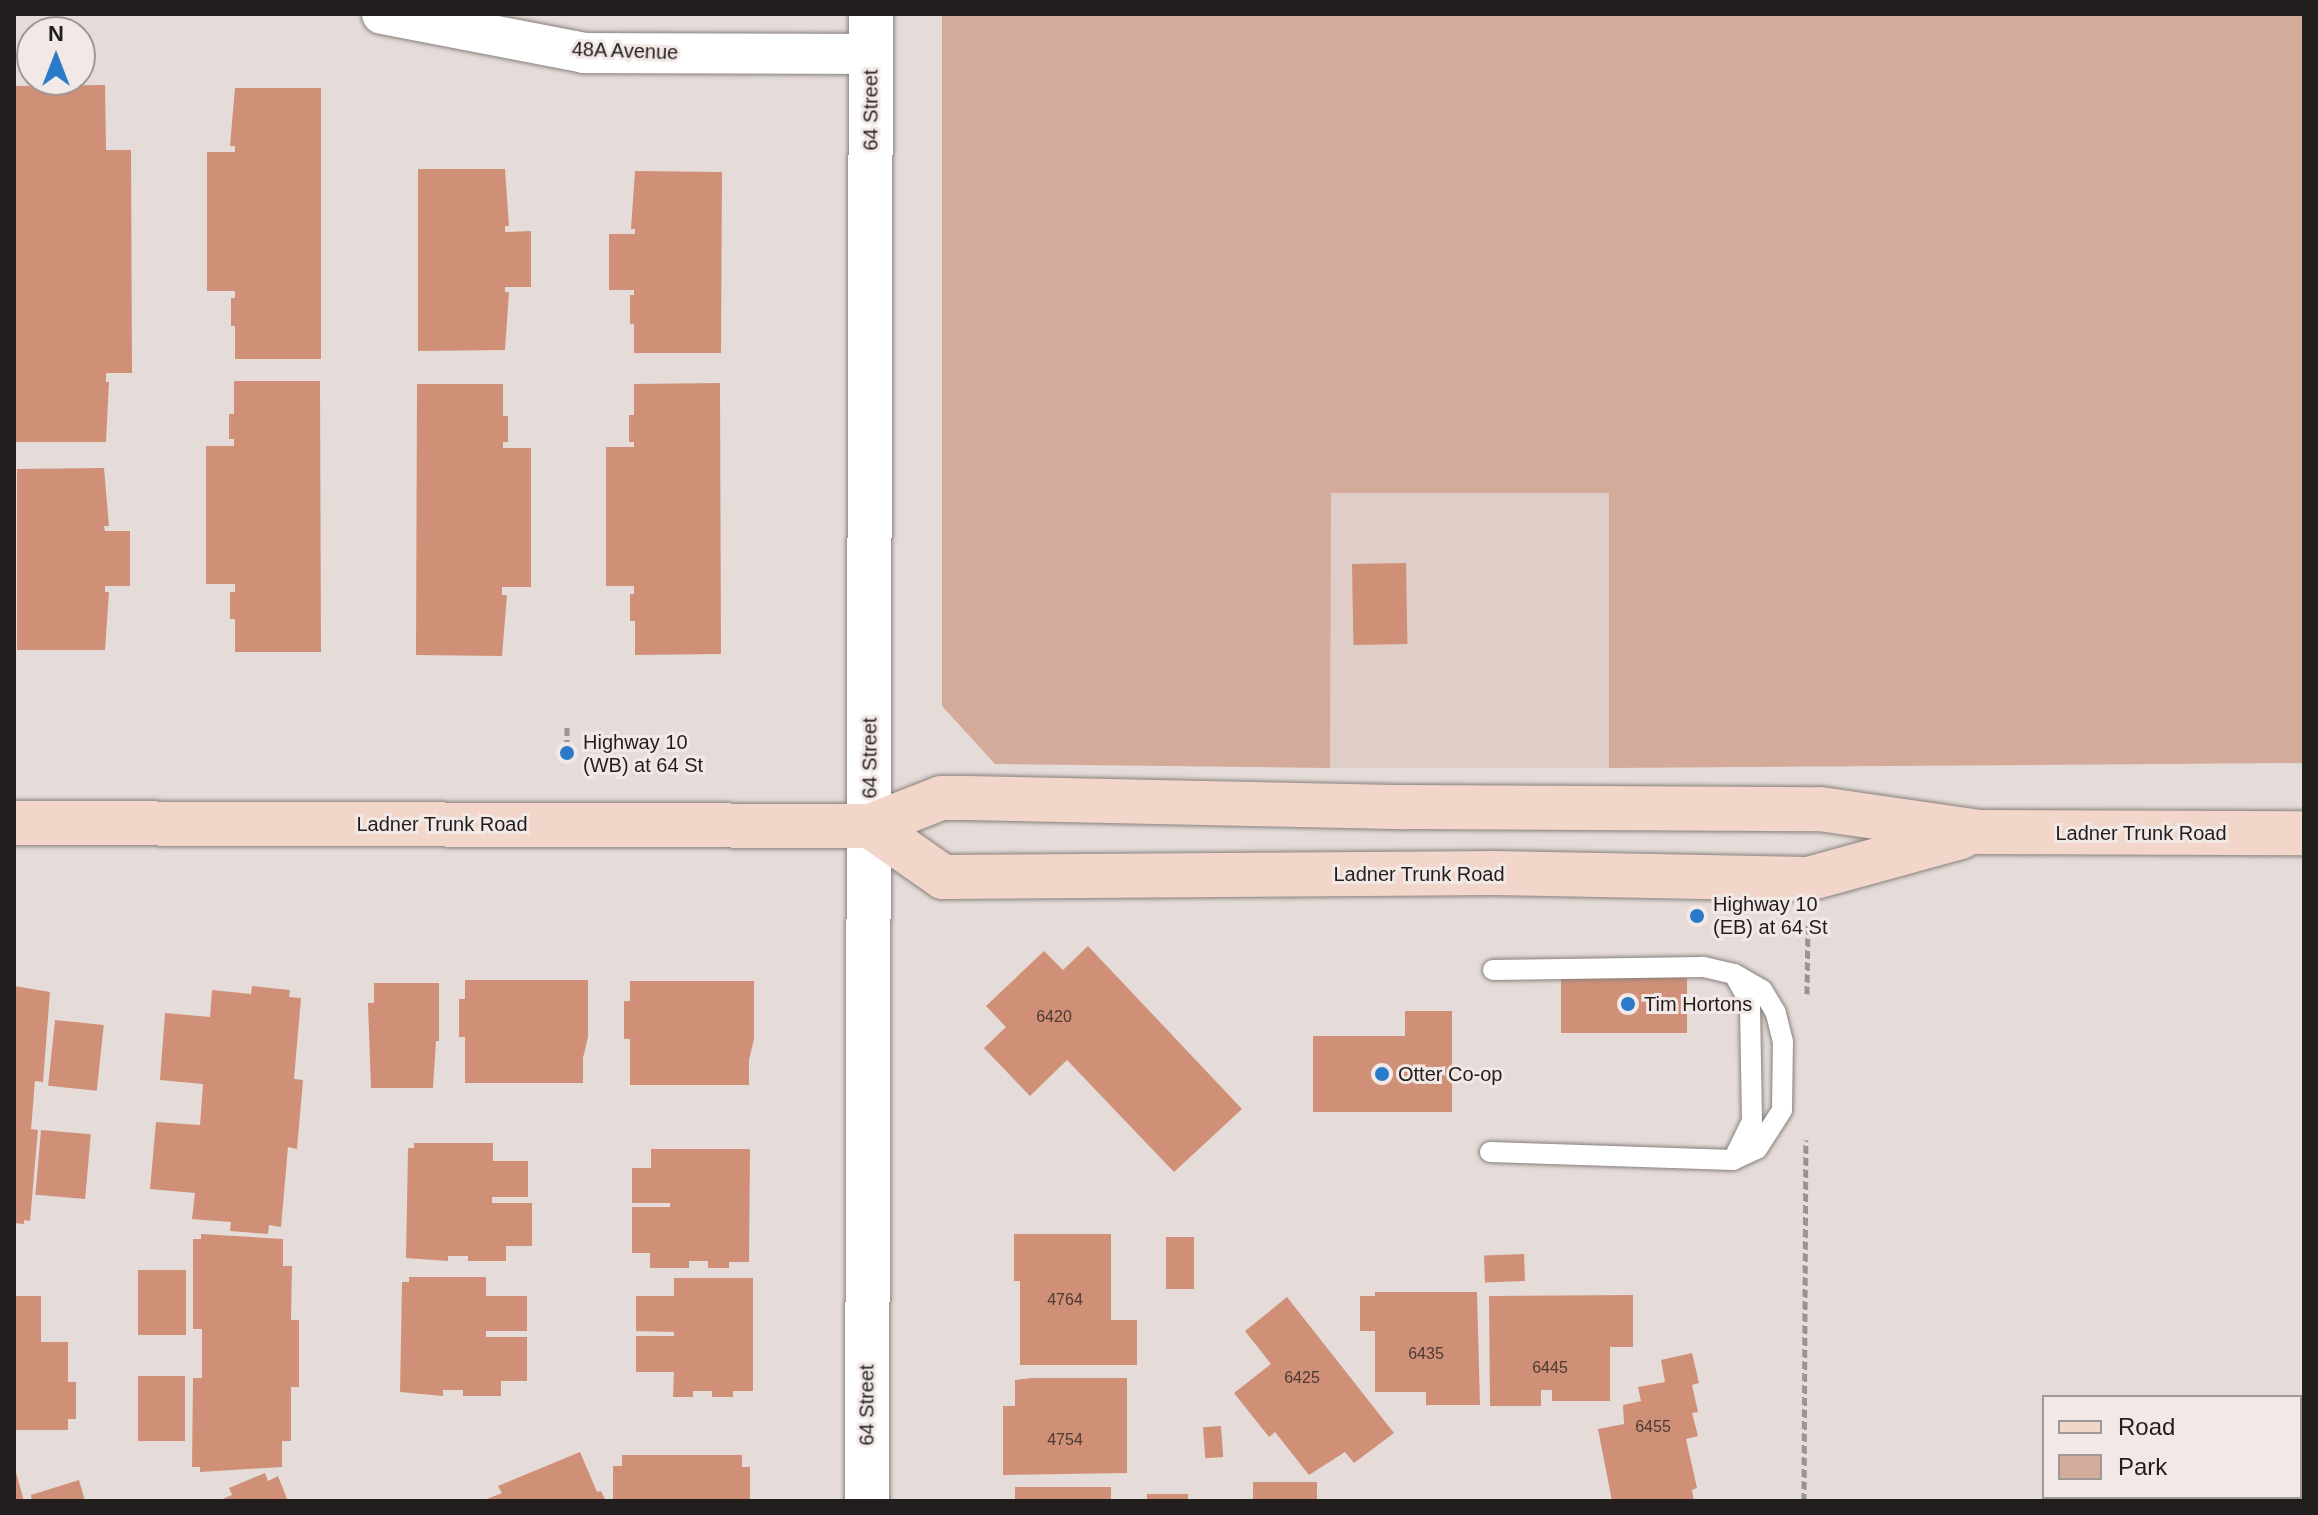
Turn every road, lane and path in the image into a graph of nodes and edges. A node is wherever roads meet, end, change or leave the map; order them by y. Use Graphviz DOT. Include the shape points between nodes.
graph roads {
  1 [pos="382,14"];
  2 [pos="871,34"];
  3 [pos="567,727"];
  4 [pos="567,753"];
  5 [pos="14,823"];
  6 [pos="870,826"];
  7 [pos="1979,832"];
  8 [pos="2304,833"];
  9 [pos="1808,879"];
  10 [pos="1493,970"];
  11 [pos="1734,974"];
  12 [pos="1807,1006"];
  13 [pos="1806,1134"];
  14 [pos="1490,1152"];
  15 [pos="1733,1160"];
  16 [pos="867,1501"];
  17 [pos="1804,1501"];
  1 -- 2 [label="street, 48A Avenue" via="584,53"];
  2 -- 6 [label="street, 64 Street"];
  3 -- 4 [label="path"];
  5 -- 6 [label="main road, Ladner Trunk Road"];
  6 -- 7 [label="main road, Ladner Trunk Road" via="941,798 967,798 1820,809"];
  6 -- 9 [label="main road, Ladner Trunk Road" via="943,877 1495,873"];
  6 -- 16 [label="street, 64 Street"];
  7 -- 8 [label="main road, Ladner Trunk Road"];
  7 -- 9 [label="main road, Ladner Trunk Road"];
  9 -- 12 [label="path"];
  10 -- 11 [label="lane" via="1703,967"];
  11 -- 15 [label="lane" via="1750,1003 1752,1121"];
  11 -- 15 [label="lane" via="1762,990 1776,1013 1783,1042 1782,1110 1757,1149"];
  13 -- 17 [label="path"];
  14 -- 15 [label="lane"];
}
